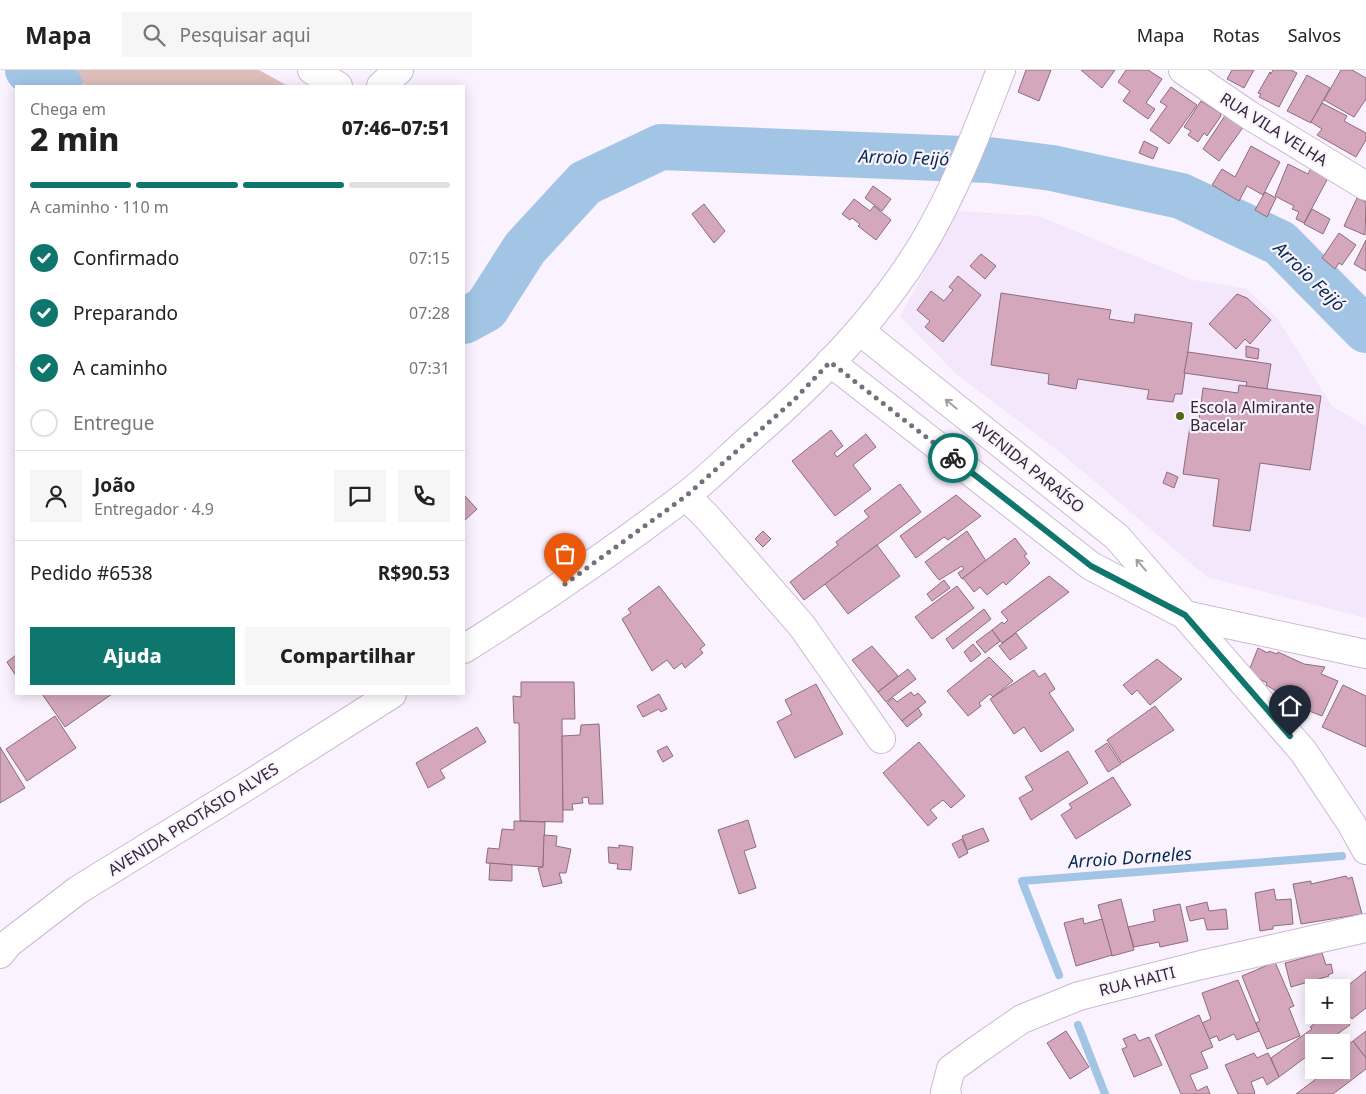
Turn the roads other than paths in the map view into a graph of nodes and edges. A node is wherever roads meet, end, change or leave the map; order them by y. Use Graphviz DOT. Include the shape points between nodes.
graph roads {
  1 [pos="312,70"];
  2 [pos="399,70"];
  3 [pos="1001,70"];
  4 [pos="1183,70"];
  5 [pos="336,85"];
  6 [pos="382,85"];
  7 [pos="1366,186"];
  8 [pos="860,331"];
  9 [pos="830,362"];
  10 [pos="686,496"];
  11 [pos="1185,615"];
  12 [pos="465,648"];
  13 [pos="1366,654"];
  14 [pos="390,695"];
  15 [pos="881,739"];
  16 [pos="1366,850"];
  17 [pos="1366,928"];
  18 [pos="3,946"];
  19 [pos="946,1094"];
  1 -- 5 [label="main road"];
  2 -- 6 [label="main road"];
  3 -- 8 [label="main road" via="956,182 923,244"];
  4 -- 7 [label="main road, RUA VILA VELHA" via="1249,115"];
  8 -- 9 [label="main road"];
  11 -- 8 [label="main road, AVENIDA PARAÍSO, one-way" via="1117,537"];
  9 -- 10 [label="main road" via="794,400"];
  9 -- 11 [label="main road, AVENIDA PARAÍSO" via="1091,566"];
  10 -- 12 [label="main road" via="549,595"];
  10 -- 15 [label="main road" via="802,626"];
  11 -- 13 [label="main road"];
  11 -- 16 [label="main road, AVENIDA PARAÍSO" via="1303,751"];
  14 -- 18 [label="main road, AVENIDA PROTÁSIO ALVES" via="78,890"];
  17 -- 19 [label="main road, RUA HAITI" via="1079,996 1022,1019 951,1069"];
}
